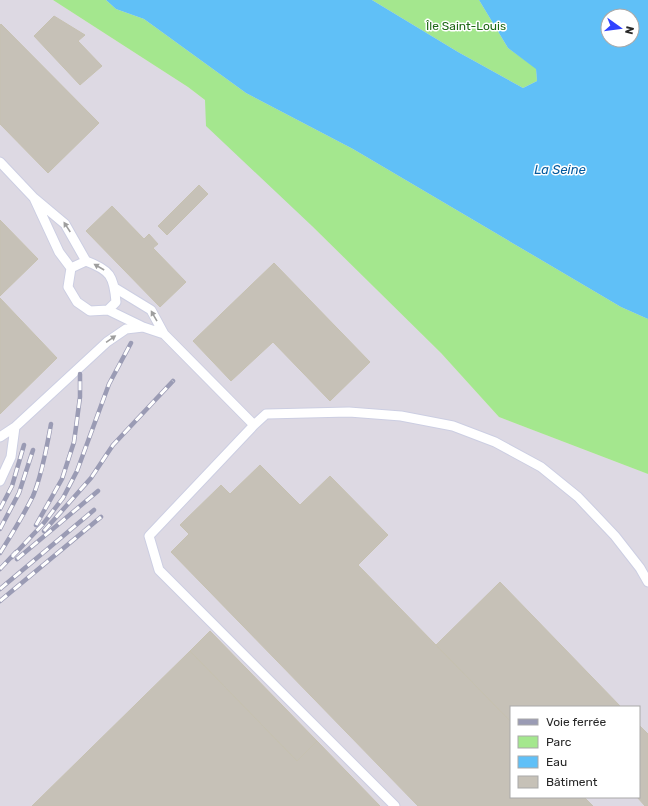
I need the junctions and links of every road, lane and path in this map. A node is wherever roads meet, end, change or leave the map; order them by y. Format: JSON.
{"nodes":[{"id":1,"x":0,"y":162,"type":"edge"},
{"id":2,"x":34,"y":198,"type":"junction"},
{"id":3,"x":86,"y":261,"type":"junction"},
{"id":4,"x":71,"y":268,"type":"junction"},
{"id":5,"x":115,"y":288,"type":"junction"},
{"id":6,"x":108,"y":310,"type":"junction"},
{"id":7,"x":143,"y":326,"type":"junction"},
{"id":8,"x":164,"y":334,"type":"junction"},
{"id":9,"x":254,"y":424,"type":"junction"},
{"id":10,"x":15,"y":427,"type":"junction"},
{"id":11,"x":0,"y":437,"type":"edge"},
{"id":12,"x":0,"y":481,"type":"edge"},
{"id":13,"x":648,"y":582,"type":"edge"},
{"id":14,"x":395,"y":806,"type":"edge"}],
"edges":[{"from":1,"to":2,"type":"lane"},
{"from":3,"to":2,"type":"lane","one_way":true},
{"from":2,"to":4,"type":"lane"},
{"from":3,"to":4,"type":"lane"},
{"from":5,"to":3,"type":"lane","one_way":true},
{"from":4,"to":6,"type":"lane"},
{"from":5,"to":6,"type":"lane"},
{"from":8,"to":5,"type":"lane","one_way":true},
{"from":6,"to":7,"type":"lane"},
{"from":7,"to":8,"type":"lane"},
{"from":10,"to":7,"type":"lane","one_way":true},
{"from":8,"to":9,"type":"lane"},
{"from":9,"to":13,"type":"lane"},
{"from":9,"to":14,"type":"lane"},
{"from":10,"to":11,"type":"lane"},
{"from":10,"to":12,"type":"lane"}]}
